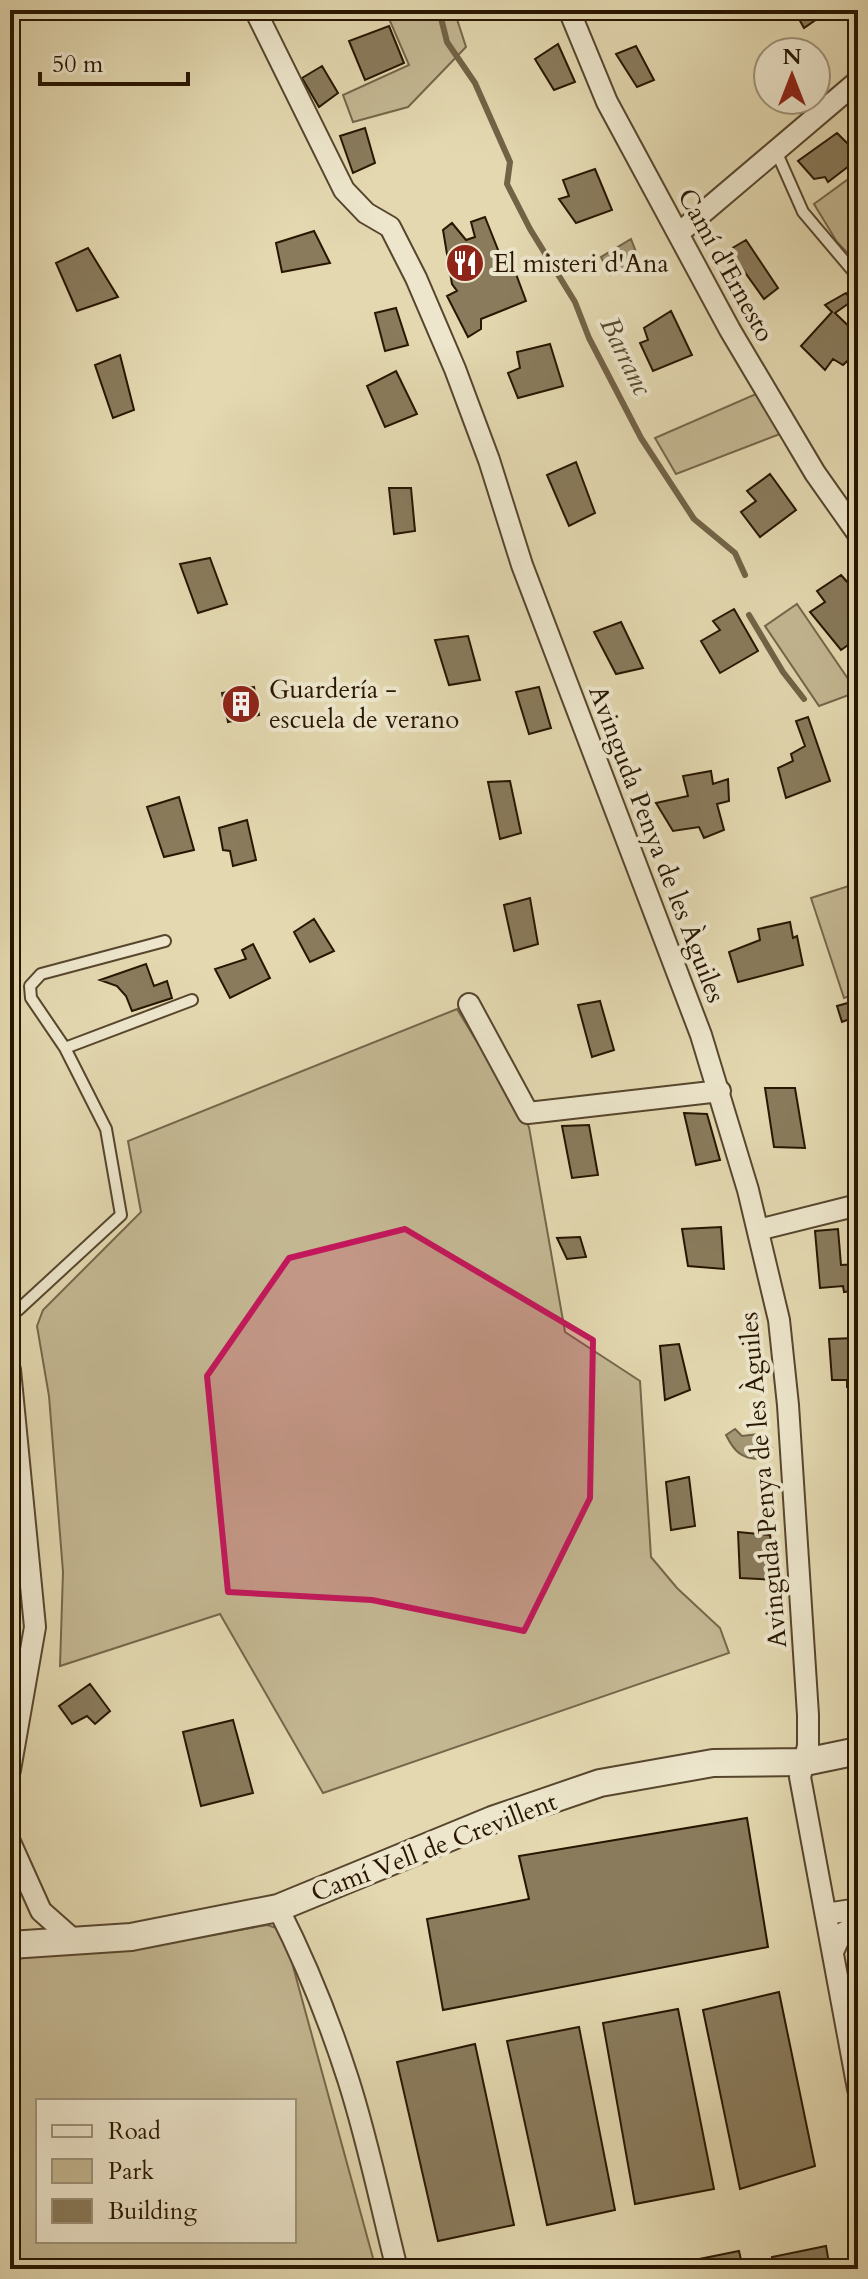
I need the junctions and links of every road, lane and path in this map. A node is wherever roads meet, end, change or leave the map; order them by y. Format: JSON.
{"nodes":[{"id":1,"x":255,"y":10,"type":"edge"},
{"id":2,"x":569,"y":10,"type":"edge"},
{"id":3,"x":858,"y":81,"type":"edge"},
{"id":4,"x":776,"y":151,"type":"junction"},
{"id":5,"x":679,"y":233,"type":"junction"},
{"id":6,"x":855,"y":273,"type":"edge"},
{"id":7,"x":858,"y":534,"type":"edge"},
{"id":8,"x":165,"y":941,"type":"dead end"},
{"id":9,"x":192,"y":1000,"type":"dead end"},
{"id":10,"x":469,"y":1004,"type":"dead end"},
{"id":11,"x":65,"y":1048,"type":"junction"},
{"id":12,"x":720,"y":1091,"type":"junction"},
{"id":13,"x":858,"y":1205,"type":"edge"},
{"id":14,"x":758,"y":1230,"type":"junction"},
{"id":15,"x":18,"y":1310,"type":"dead end"},
{"id":16,"x":10,"y":1370,"type":"edge"},
{"id":17,"x":18,"y":1680,"type":"edge"},
{"id":18,"x":858,"y":1751,"type":"edge"},
{"id":19,"x":805,"y":1762,"type":"junction"},
{"id":20,"x":10,"y":1770,"type":"edge"},
{"id":21,"x":10,"y":1842,"type":"edge"},
{"id":22,"x":32,"y":1894,"type":"junction"},
{"id":23,"x":278,"y":1908,"type":"junction"},
{"id":24,"x":858,"y":1909,"type":"edge"},
{"id":25,"x":826,"y":1914,"type":"junction"},
{"id":26,"x":858,"y":1924,"type":"edge"},
{"id":27,"x":76,"y":1942,"type":"junction"},
{"id":28,"x":14,"y":1945,"type":"edge"},
{"id":29,"x":833,"y":1952,"type":"junction"},
{"id":30,"x":858,"y":2089,"type":"edge"},
{"id":31,"x":397,"y":2269,"type":"edge"}],
"edges":[{"from":1,"to":12,"type":"street","name":"Avinguda Penya de les Àguiles"},
{"from":2,"to":5,"type":"street","name":"Camí d'Ernesto"},
{"from":3,"to":4,"type":"street"},
{"from":4,"to":5,"type":"street"},
{"from":4,"to":6,"type":"lane"},
{"from":5,"to":7,"type":"street","name":"Camí d'Ernesto"},
{"from":8,"to":11,"type":"lane"},
{"from":9,"to":11,"type":"lane"},
{"from":10,"to":12,"type":"street"},
{"from":11,"to":15,"type":"lane"},
{"from":12,"to":14,"type":"street","name":"Avinguda Penya de les Àguiles"},
{"from":13,"to":14,"type":"street"},
{"from":14,"to":19,"type":"street","name":"Avinguda Penya de les Àguiles"},
{"from":16,"to":17,"type":"street"},
{"from":17,"to":20,"type":"street"},
{"from":18,"to":19,"type":"street","name":"Camí Vell de Crevillent"},
{"from":19,"to":23,"type":"street","name":"Camí Vell de Crevillent"},
{"from":19,"to":25,"type":"street","name":"Avinguda Penya de les Àguiles"},
{"from":21,"to":22,"type":"street"},
{"from":22,"to":27,"type":"street"},
{"from":22,"to":28,"type":"street"},
{"from":23,"to":27,"type":"street","name":"Camí Vell de Crevillent"},
{"from":23,"to":31,"type":"street"},
{"from":24,"to":25,"type":"street"},
{"from":25,"to":29,"type":"street","name":"Avinguda Penya de les Àguiles"},
{"from":26,"to":29,"type":"street"},
{"from":27,"to":28,"type":"street","name":"Camí Vell de Crevillent"},
{"from":29,"to":30,"type":"street","name":"Avinguda Penya de les Àguiles"}]}
